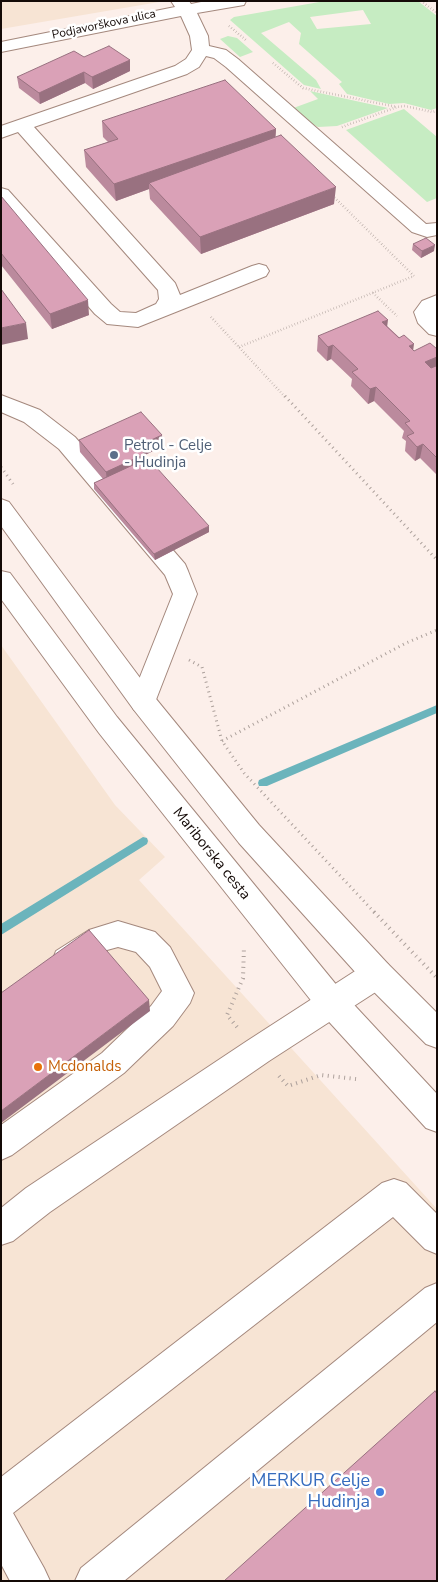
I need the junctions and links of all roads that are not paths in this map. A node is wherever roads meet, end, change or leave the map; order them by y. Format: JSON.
{"nodes":[{"id":1,"x":238,"y":1,"type":"edge"},
{"id":2,"x":182,"y":5,"type":"edge"},
{"id":3,"x":1,"y":47,"type":"edge"},
{"id":4,"x":201,"y":50,"type":"junction"},
{"id":5,"x":22,"y":125,"type":"junction"},
{"id":6,"x":1,"y":132,"type":"edge"},
{"id":7,"x":1,"y":194,"type":"edge"},
{"id":8,"x":437,"y":229,"type":"edge"},
{"id":9,"x":259,"y":271,"type":"dead end"},
{"id":10,"x":437,"y":302,"type":"edge"},
{"id":11,"x":164,"y":309,"type":"junction"},
{"id":12,"x":437,"y":329,"type":"edge"},
{"id":13,"x":1,"y":403,"type":"edge"},
{"id":14,"x":10,"y":499,"type":"edge"},
{"id":15,"x":1,"y":580,"type":"edge"},
{"id":16,"x":143,"y":702,"type":"junction"},
{"id":17,"x":377,"y":974,"type":"junction"},
{"id":18,"x":42,"y":977,"type":"edge"},
{"id":19,"x":332,"y":1003,"type":"junction"},
{"id":20,"x":437,"y":1034,"type":"edge"},
{"id":21,"x":437,"y":1117,"type":"edge"},
{"id":22,"x":1,"y":1144,"type":"edge"},
{"id":23,"x":1,"y":1229,"type":"edge"},
{"id":24,"x":437,"y":1237,"type":"edge"},
{"id":25,"x":437,"y":1300,"type":"edge"},
{"id":26,"x":1,"y":1500,"type":"edge"},
{"id":27,"x":1,"y":1527,"type":"edge"},
{"id":28,"x":31,"y":1581,"type":"edge"},
{"id":29,"x":94,"y":1581,"type":"edge"}],
"edges":[{"from":1,"to":2,"type":"main road","name":"Podjavorškova ulica"},
{"from":2,"to":3,"type":"main road","name":"Podjavorškova ulica"},
{"from":2,"to":4,"type":"main road"},
{"from":4,"to":5,"type":"main road"},
{"from":4,"to":8,"type":"main road"},
{"from":5,"to":6,"type":"main road"},
{"from":5,"to":11,"type":"main road"},
{"from":7,"to":11,"type":"main road"},
{"from":9,"to":11,"type":"main road"},
{"from":10,"to":12,"type":"main road"},
{"from":13,"to":16,"type":"main road"},
{"from":14,"to":16,"type":"main road"},
{"from":15,"to":19,"type":"main road","name":"Mariborska cesta"},
{"from":16,"to":17,"type":"main road"},
{"from":17,"to":19,"type":"main road"},
{"from":17,"to":20,"type":"main road"},
{"from":18,"to":22,"type":"main road"},
{"from":19,"to":21,"type":"main road","name":"Mariborska cesta"},
{"from":19,"to":23,"type":"main road"},
{"from":24,"to":26,"type":"main road"},
{"from":25,"to":29,"type":"main road"},
{"from":27,"to":28,"type":"main road"}]}
